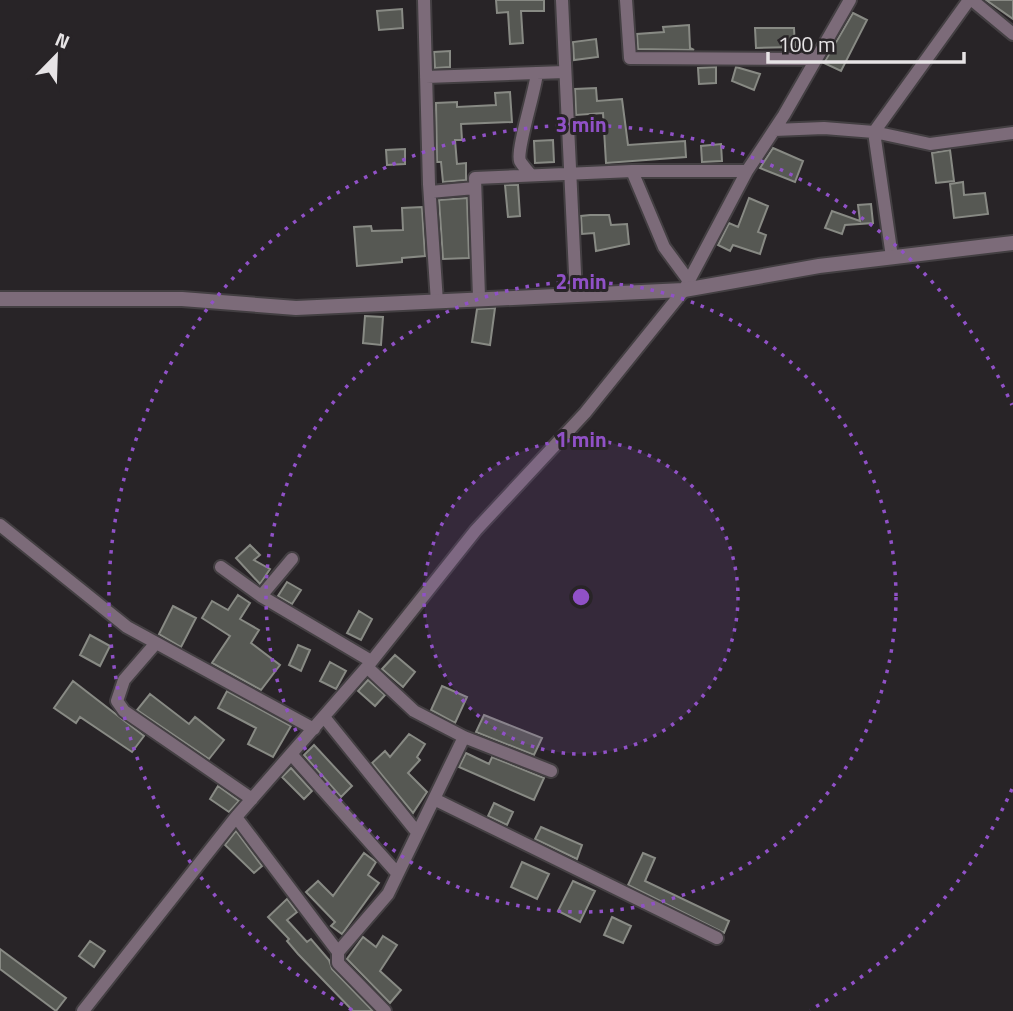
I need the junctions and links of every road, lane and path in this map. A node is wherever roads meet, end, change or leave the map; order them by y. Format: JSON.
{"nodes":[{"id":1,"x":424,"y":0,"type":"edge"},
{"id":2,"x":562,"y":0,"type":"edge"},
{"id":3,"x":626,"y":0,"type":"edge"},
{"id":4,"x":850,"y":0,"type":"edge"},
{"id":5,"x":970,"y":0,"type":"edge"},
{"id":6,"x":1013,"y":34,"type":"edge"},
{"id":7,"x":816,"y":59,"type":"junction"},
{"id":8,"x":565,"y":72,"type":"junction"},
{"id":9,"x":537,"y":73,"type":"junction"},
{"id":10,"x":426,"y":77,"type":"junction"},
{"id":11,"x":774,"y":130,"type":"junction"},
{"id":12,"x":874,"y":132,"type":"junction"},
{"id":13,"x":1013,"y":133,"type":"edge"},
{"id":14,"x":632,"y":170,"type":"junction"},
{"id":15,"x":747,"y":171,"type":"junction"},
{"id":16,"x":530,"y":174,"type":"junction"},
{"id":17,"x":569,"y":174,"type":"junction"},
{"id":18,"x":475,"y":188,"type":"junction"},
{"id":19,"x":430,"y":192,"type":"junction"},
{"id":20,"x":1013,"y":243,"type":"edge"},
{"id":21,"x":892,"y":257,"type":"junction"},
{"id":22,"x":686,"y":285,"type":"junction"},
{"id":23,"x":576,"y":294,"type":"junction"},
{"id":24,"x":479,"y":297,"type":"junction"},
{"id":25,"x":0,"y":299,"type":"edge"},
{"id":26,"x":437,"y":302,"type":"junction"},
{"id":27,"x":0,"y":526,"type":"edge"},
{"id":28,"x":292,"y":559,"type":"dead end"},
{"id":29,"x":221,"y":567,"type":"dead end"},
{"id":30,"x":261,"y":596,"type":"junction"},
{"id":31,"x":156,"y":643,"type":"junction"},
{"id":32,"x":369,"y":664,"type":"junction"},
{"id":33,"x":324,"y":717,"type":"junction"},
{"id":34,"x":314,"y":729,"type":"junction"},
{"id":35,"x":464,"y":737,"type":"junction"},
{"id":36,"x":291,"y":754,"type":"junction"},
{"id":37,"x":551,"y":771,"type":"dead end"},
{"id":38,"x":252,"y":799,"type":"junction"},
{"id":39,"x":434,"y":799,"type":"junction"},
{"id":40,"x":236,"y":817,"type":"junction"},
{"id":41,"x":416,"y":831,"type":"junction"},
{"id":42,"x":397,"y":873,"type":"junction"},
{"id":43,"x":717,"y":938,"type":"dead end"},
{"id":44,"x":338,"y":952,"type":"junction"},
{"id":45,"x":83,"y":1011,"type":"edge"},
{"id":46,"x":386,"y":1011,"type":"edge"}],
"edges":[{"from":1,"to":10,"type":"street"},
{"from":2,"to":8,"type":"street"},
{"from":3,"to":7,"type":"street"},
{"from":4,"to":7,"type":"street"},
{"from":5,"to":6,"type":"street"},
{"from":5,"to":12,"type":"street"},
{"from":7,"to":11,"type":"street"},
{"from":8,"to":9,"type":"street"},
{"from":8,"to":17,"type":"street"},
{"from":9,"to":10,"type":"street"},
{"from":9,"to":16,"type":"street"},
{"from":10,"to":19,"type":"street"},
{"from":11,"to":12,"type":"street"},
{"from":11,"to":15,"type":"street"},
{"from":12,"to":13,"type":"street"},
{"from":12,"to":21,"type":"street"},
{"from":14,"to":15,"type":"street"},
{"from":14,"to":17,"type":"street"},
{"from":14,"to":22,"type":"street"},
{"from":15,"to":22,"type":"street"},
{"from":16,"to":17,"type":"street"},
{"from":16,"to":18,"type":"street"},
{"from":17,"to":23,"type":"street"},
{"from":18,"to":19,"type":"street"},
{"from":18,"to":24,"type":"street"},
{"from":19,"to":26,"type":"street"},
{"from":20,"to":21,"type":"street"},
{"from":21,"to":22,"type":"street"},
{"from":22,"to":23,"type":"street"},
{"from":22,"to":32,"type":"street"},
{"from":23,"to":24,"type":"street"},
{"from":24,"to":26,"type":"street"},
{"from":25,"to":26,"type":"street"},
{"from":27,"to":31,"type":"street"},
{"from":28,"to":30,"type":"street"},
{"from":29,"to":30,"type":"street"},
{"from":30,"to":32,"type":"street"},
{"from":31,"to":34,"type":"street"},
{"from":31,"to":38,"type":"street"},
{"from":32,"to":33,"type":"street"},
{"from":32,"to":35,"type":"street"},
{"from":33,"to":34,"type":"street"},
{"from":33,"to":41,"type":"street"},
{"from":34,"to":36,"type":"street"},
{"from":35,"to":37,"type":"street"},
{"from":35,"to":39,"type":"street"},
{"from":36,"to":38,"type":"street"},
{"from":36,"to":42,"type":"street"},
{"from":38,"to":40,"type":"street"},
{"from":39,"to":41,"type":"street"},
{"from":39,"to":43,"type":"street"},
{"from":40,"to":44,"type":"street"},
{"from":40,"to":45,"type":"street"},
{"from":41,"to":42,"type":"street"},
{"from":42,"to":44,"type":"street"},
{"from":44,"to":46,"type":"street"}]}
